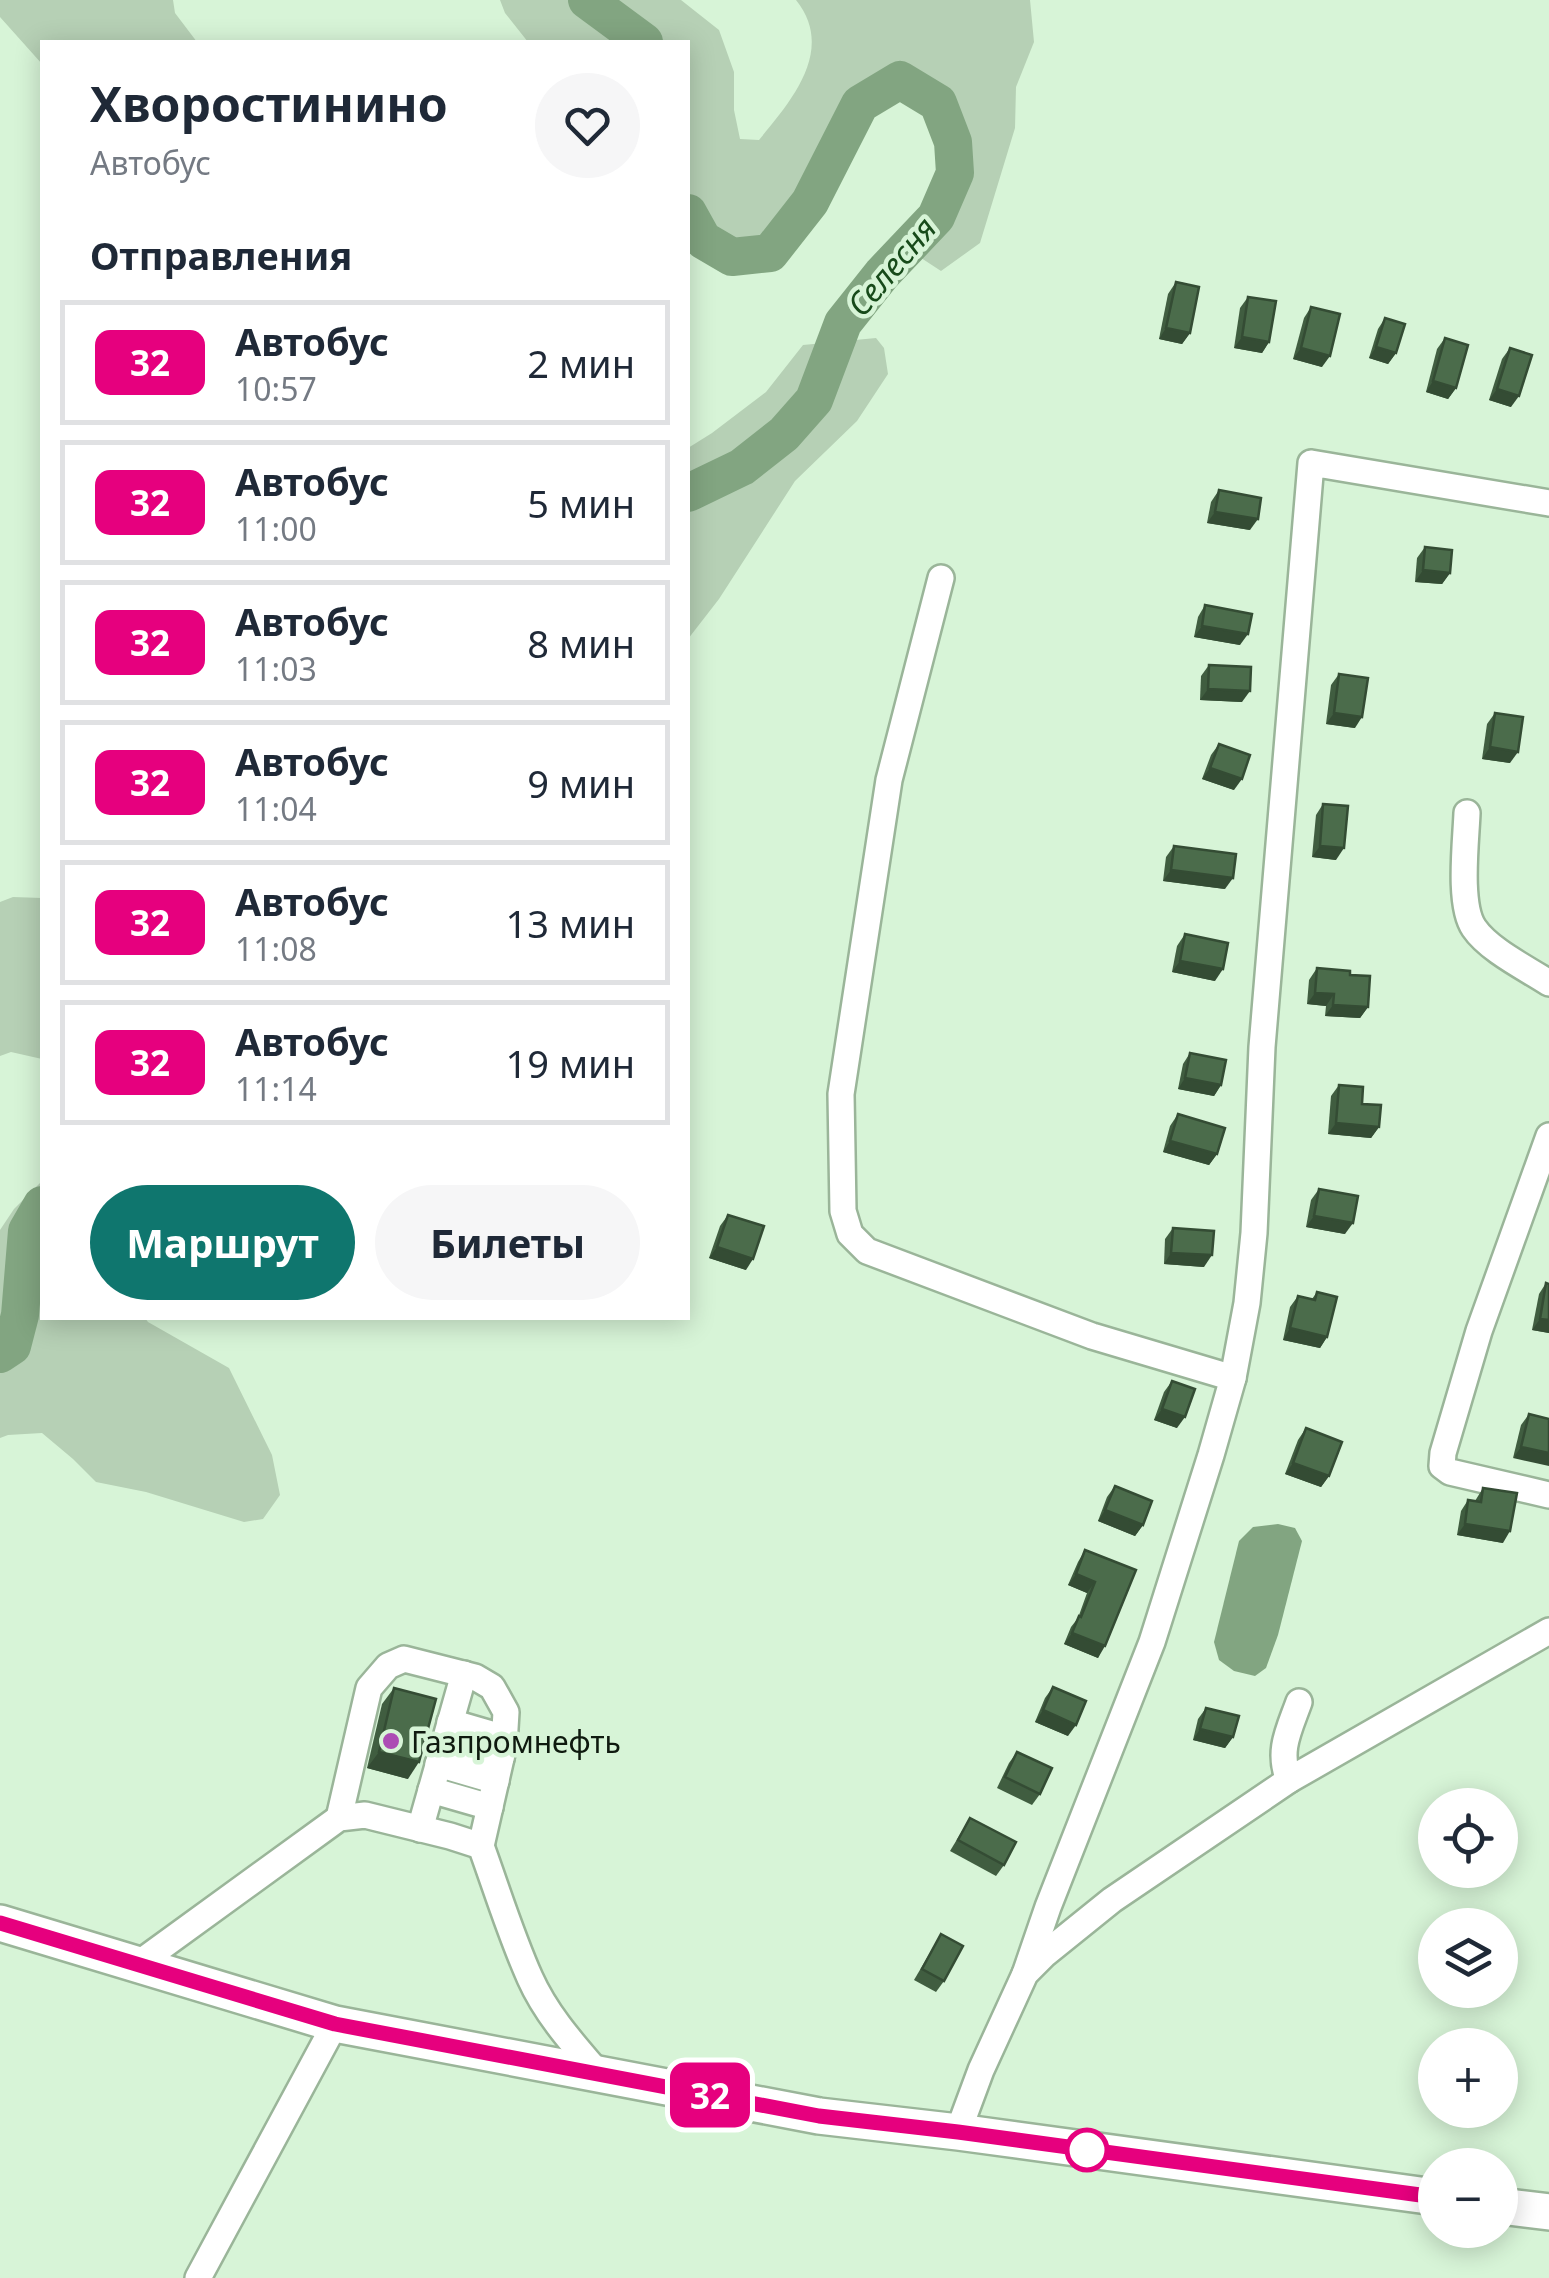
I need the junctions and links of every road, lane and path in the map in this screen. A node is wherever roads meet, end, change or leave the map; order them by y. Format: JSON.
{"nodes":[{"id":1,"x":1549,"y":503,"type":"edge"},
{"id":2,"x":941,"y":578,"type":"dead end"},
{"id":3,"x":1467,"y":813,"type":"dead end"},
{"id":4,"x":1549,"y":983,"type":"edge"},
{"id":5,"x":1549,"y":1136,"type":"edge"},
{"id":6,"x":1232,"y":1378,"type":"junction"},
{"id":7,"x":1549,"y":1495,"type":"edge"},
{"id":8,"x":1549,"y":1632,"type":"edge"},
{"id":9,"x":464,"y":1674,"type":"junction"},
{"id":10,"x":1299,"y":1702,"type":"dead end"},
{"id":11,"x":445,"y":1743,"type":"junction"},
{"id":12,"x":501,"y":1759,"type":"junction"},
{"id":13,"x":1289,"y":1780,"type":"junction"},
{"id":14,"x":431,"y":1790,"type":"junction"},
{"id":15,"x":490,"y":1807,"type":"junction"},
{"id":16,"x":338,"y":1818,"type":"junction"},
{"id":17,"x":420,"y":1829,"type":"junction"},
{"id":18,"x":481,"y":1846,"type":"junction"},
{"id":19,"x":0,"y":1923,"type":"edge"},
{"id":20,"x":138,"y":1964,"type":"junction"},
{"id":21,"x":1025,"y":1974,"type":"junction"},
{"id":22,"x":335,"y":2024,"type":"junction"},
{"id":23,"x":598,"y":2073,"type":"junction"},
{"id":24,"x":958,"y":2132,"type":"junction"},
{"id":25,"x":1418,"y":2195,"type":"edge"},
{"id":26,"x":1518,"y":2208,"type":"edge"},
{"id":27,"x":1549,"y":2212,"type":"edge"},
{"id":28,"x":198,"y":2278,"type":"edge"}],
"edges":[{"from":1,"to":6,"type":"street"},
{"from":2,"to":6,"type":"street"},
{"from":3,"to":4,"type":"street"},
{"from":5,"to":7,"type":"street"},
{"from":6,"to":21,"type":"street"},
{"from":8,"to":13,"type":"street"},
{"from":9,"to":11,"type":"street"},
{"from":9,"to":12,"type":"street"},
{"from":9,"to":16,"type":"street"},
{"from":10,"to":13,"type":"street"},
{"from":11,"to":12,"type":"street"},
{"from":11,"to":12,"type":"street"},
{"from":11,"to":14,"type":"street"},
{"from":12,"to":15,"type":"street"},
{"from":13,"to":21,"type":"street"},
{"from":14,"to":15,"type":"street"},
{"from":14,"to":17,"type":"street"},
{"from":15,"to":18,"type":"street"},
{"from":16,"to":17,"type":"street"},
{"from":16,"to":20,"type":"street"},
{"from":17,"to":18,"type":"street"},
{"from":18,"to":23,"type":"street"},
{"from":19,"to":20,"type":"highway"},
{"from":20,"to":22,"type":"highway"},
{"from":21,"to":24,"type":"street"},
{"from":22,"to":23,"type":"highway"},
{"from":22,"to":28,"type":"street"},
{"from":23,"to":24,"type":"highway"},
{"from":24,"to":25,"type":"highway"},
{"from":26,"to":27,"type":"highway"}]}
